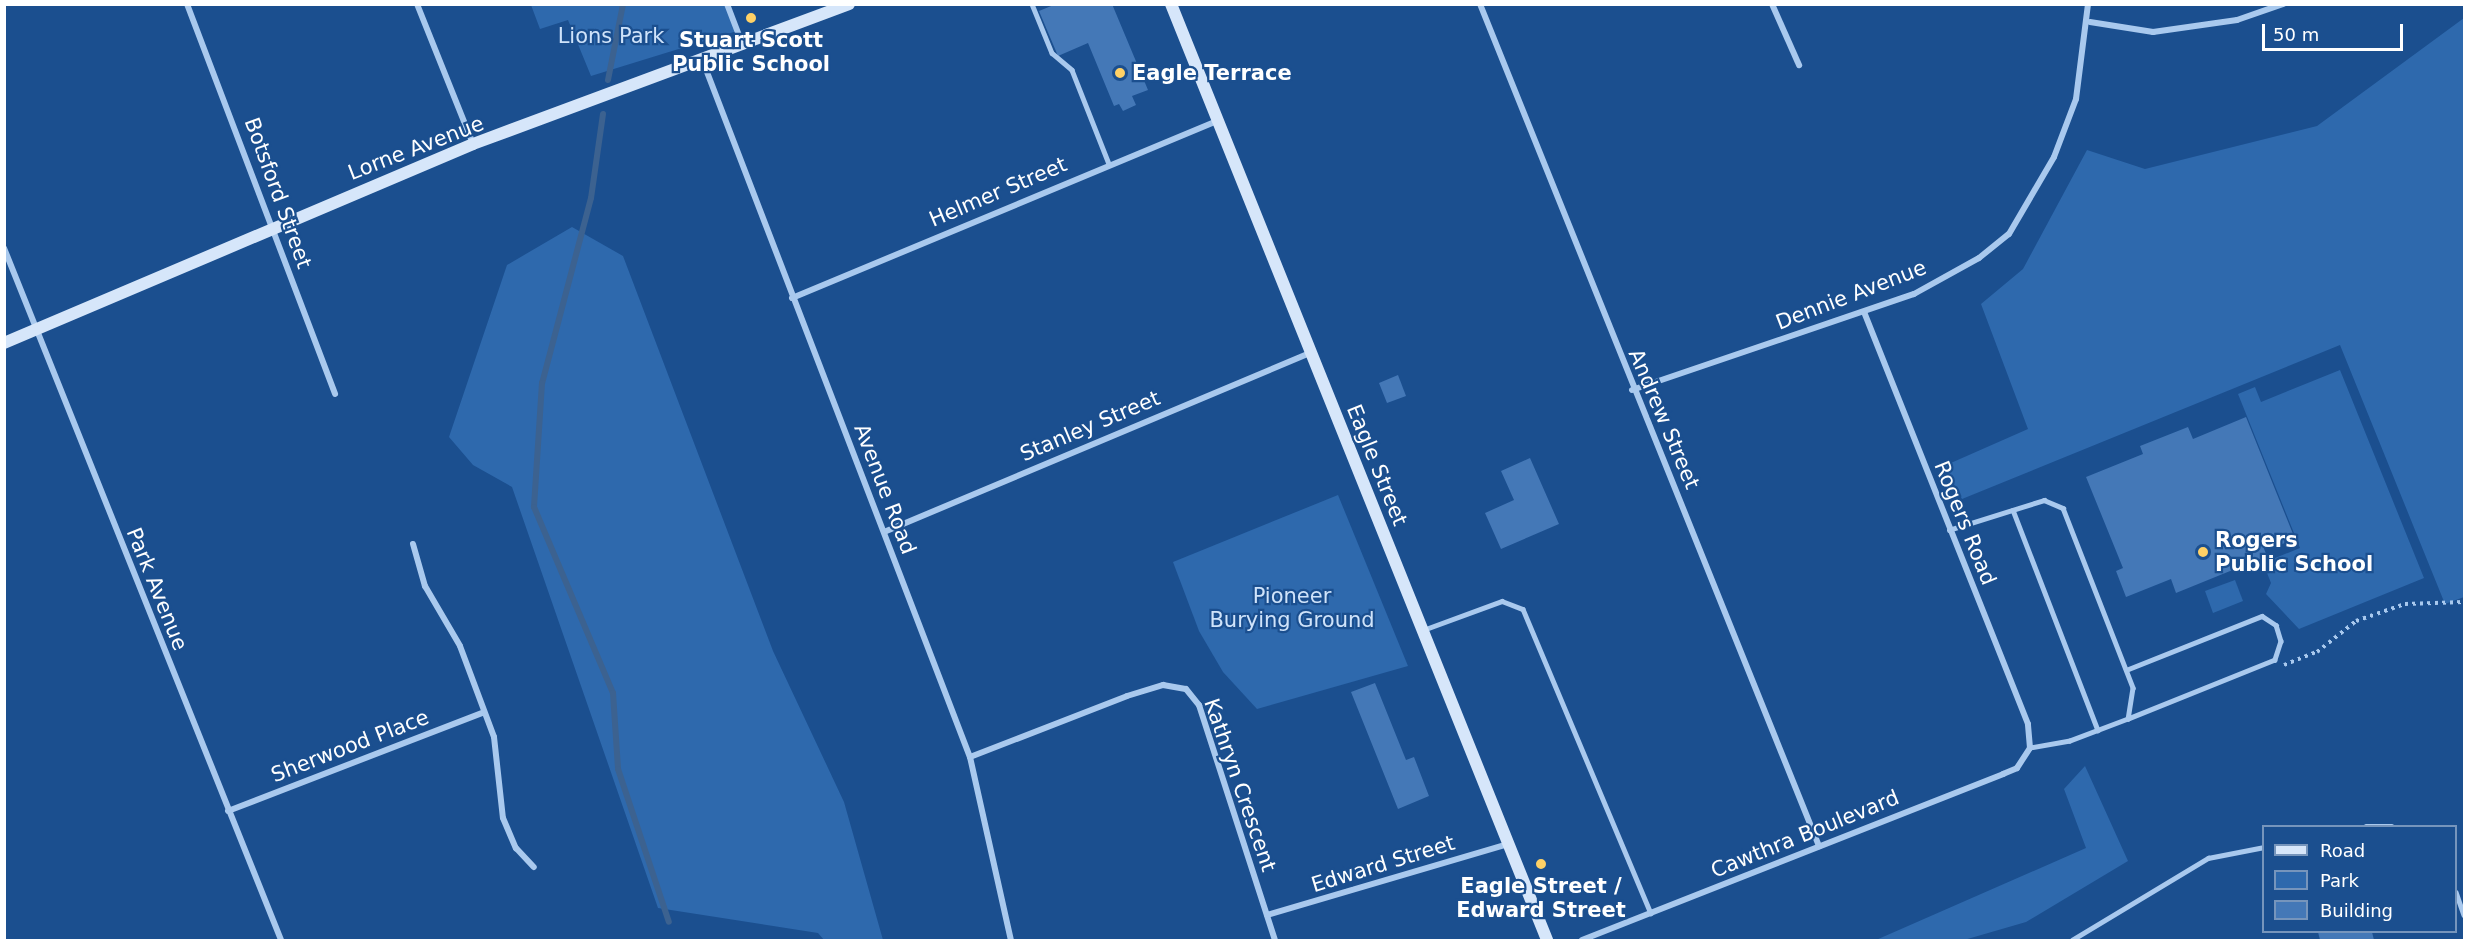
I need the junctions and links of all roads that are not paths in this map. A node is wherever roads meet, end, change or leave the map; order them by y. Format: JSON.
{"nodes":[{"id":1,"x":187,"y":4,"type":"edge"},
{"id":2,"x":417,"y":4,"type":"edge"},
{"id":3,"x":727,"y":4,"type":"edge"},
{"id":4,"x":849,"y":4,"type":"edge"},
{"id":5,"x":1032,"y":4,"type":"edge"},
{"id":6,"x":1172,"y":4,"type":"edge"},
{"id":7,"x":1480,"y":4,"type":"edge"},
{"id":8,"x":1772,"y":4,"type":"edge"},
{"id":9,"x":2088,"y":4,"type":"edge"},
{"id":10,"x":2283,"y":4,"type":"edge"},
{"id":11,"x":2090,"y":22,"type":"junction"},
{"id":12,"x":742,"y":43,"type":"junction"},
{"id":13,"x":702,"y":58,"type":"junction"},
{"id":14,"x":1799,"y":65,"type":"dead end"},
{"id":15,"x":1218,"y":122,"type":"junction"},
{"id":16,"x":473,"y":144,"type":"junction"},
{"id":17,"x":1109,"y":164,"type":"junction"},
{"id":18,"x":275,"y":225,"type":"junction"},
{"id":19,"x":4,"y":248,"type":"edge"},
{"id":20,"x":792,"y":298,"type":"junction"},
{"id":21,"x":1864,"y":312,"type":"junction"},
{"id":22,"x":36,"y":331,"type":"junction"},
{"id":23,"x":4,"y":343,"type":"edge"},
{"id":24,"x":1310,"y":353,"type":"junction"},
{"id":25,"x":1632,"y":390,"type":"junction"},
{"id":26,"x":335,"y":394,"type":"dead end"},
{"id":27,"x":2013,"y":510,"type":"junction"},
{"id":28,"x":1949,"y":530,"type":"junction"},
{"id":29,"x":884,"y":532,"type":"junction"},
{"id":30,"x":413,"y":544,"type":"dead end"},
{"id":31,"x":1423,"y":630,"type":"junction"},
{"id":32,"x":2126,"y":670,"type":"junction"},
{"id":33,"x":484,"y":712,"type":"junction"},
{"id":34,"x":2128,"y":719,"type":"junction"},
{"id":35,"x":2098,"y":730,"type":"junction"},
{"id":36,"x":2030,"y":748,"type":"junction"},
{"id":37,"x":970,"y":758,"type":"junction"},
{"id":38,"x":228,"y":811,"type":"junction"},
{"id":39,"x":1509,"y":843,"type":"junction"},
{"id":40,"x":1819,"y":846,"type":"junction"},
{"id":41,"x":2262,"y":847,"type":"edge"},
{"id":42,"x":534,"y":867,"type":"dead end"},
{"id":43,"x":2457,"y":895,"type":"edge"},
{"id":44,"x":1651,"y":913,"type":"junction"},
{"id":45,"x":1267,"y":915,"type":"junction"},
{"id":46,"x":2464,"y":915,"type":"edge"},
{"id":47,"x":282,"y":940,"type":"edge"},
{"id":48,"x":1011,"y":940,"type":"edge"},
{"id":49,"x":1275,"y":940,"type":"edge"},
{"id":50,"x":1548,"y":940,"type":"edge"},
{"id":51,"x":1582,"y":940,"type":"edge"},
{"id":52,"x":2072,"y":940,"type":"edge"}],
"edges":[{"from":1,"to":18,"type":"street","name":"Botsford Street"},
{"from":2,"to":16,"type":"street"},
{"from":3,"to":12,"type":"street"},
{"from":4,"to":12,"type":"main road","name":"Lorne Avenue"},
{"from":5,"to":17,"type":"lane"},
{"from":6,"to":15,"type":"main road","name":"Eagle Street"},
{"from":7,"to":25,"type":"street","name":"Andrew Street"},
{"from":8,"to":14,"type":"street"},
{"from":9,"to":11,"type":"street","name":"Dennie Avenue"},
{"from":10,"to":11,"type":"street"},
{"from":11,"to":21,"type":"street","name":"Dennie Avenue"},
{"from":12,"to":13,"type":"main road","name":"Lorne Avenue"},
{"from":13,"to":16,"type":"main road","name":"Lorne Avenue"},
{"from":13,"to":20,"type":"street","name":"Avenue Road"},
{"from":15,"to":17,"type":"street","name":"Helmer Street"},
{"from":15,"to":24,"type":"main road","name":"Eagle Street"},
{"from":16,"to":18,"type":"main road","name":"Lorne Avenue"},
{"from":17,"to":20,"type":"street","name":"Helmer Street"},
{"from":18,"to":22,"type":"main road","name":"Lorne Avenue"},
{"from":18,"to":26,"type":"street","name":"Botsford Street"},
{"from":19,"to":22,"type":"street","name":"Park Avenue"},
{"from":20,"to":29,"type":"street","name":"Avenue Road"},
{"from":21,"to":25,"type":"street","name":"Dennie Avenue"},
{"from":21,"to":28,"type":"street","name":"Rogers Road"},
{"from":22,"to":23,"type":"main road","name":"Lorne Avenue"},
{"from":22,"to":38,"type":"street","name":"Park Avenue"},
{"from":24,"to":29,"type":"street","name":"Stanley Street"},
{"from":24,"to":31,"type":"main road","name":"Eagle Street"},
{"from":25,"to":40,"type":"street","name":"Andrew Street"},
{"from":27,"to":28,"type":"lane"},
{"from":27,"to":32,"type":"lane"},
{"from":27,"to":35,"type":"lane"},
{"from":28,"to":36,"type":"street","name":"Rogers Road"},
{"from":29,"to":37,"type":"street","name":"Avenue Road"},
{"from":30,"to":33,"type":"street"},
{"from":31,"to":39,"type":"main road","name":"Eagle Street"},
{"from":31,"to":44,"type":"lane"},
{"from":32,"to":34,"type":"lane"},
{"from":32,"to":34,"type":"lane"},
{"from":33,"to":38,"type":"street","name":"Sherwood Place"},
{"from":33,"to":42,"type":"street"},
{"from":34,"to":35,"type":"lane"},
{"from":35,"to":36,"type":"lane"},
{"from":36,"to":40,"type":"street","name":"Cawthra Boulevard"},
{"from":37,"to":45,"type":"street","name":"Kathryn Crescent"},
{"from":37,"to":48,"type":"street","name":"Avenue Road"},
{"from":38,"to":47,"type":"street","name":"Park Avenue"},
{"from":39,"to":45,"type":"street","name":"Edward Street"},
{"from":39,"to":50,"type":"main road","name":"Eagle Street"},
{"from":40,"to":44,"type":"street","name":"Cawthra Boulevard"},
{"from":41,"to":52,"type":"lane"},
{"from":43,"to":46,"type":"lane"},
{"from":44,"to":51,"type":"street","name":"Cawthra Boulevard"},
{"from":45,"to":49,"type":"street","name":"Kathryn Crescent"}]}
